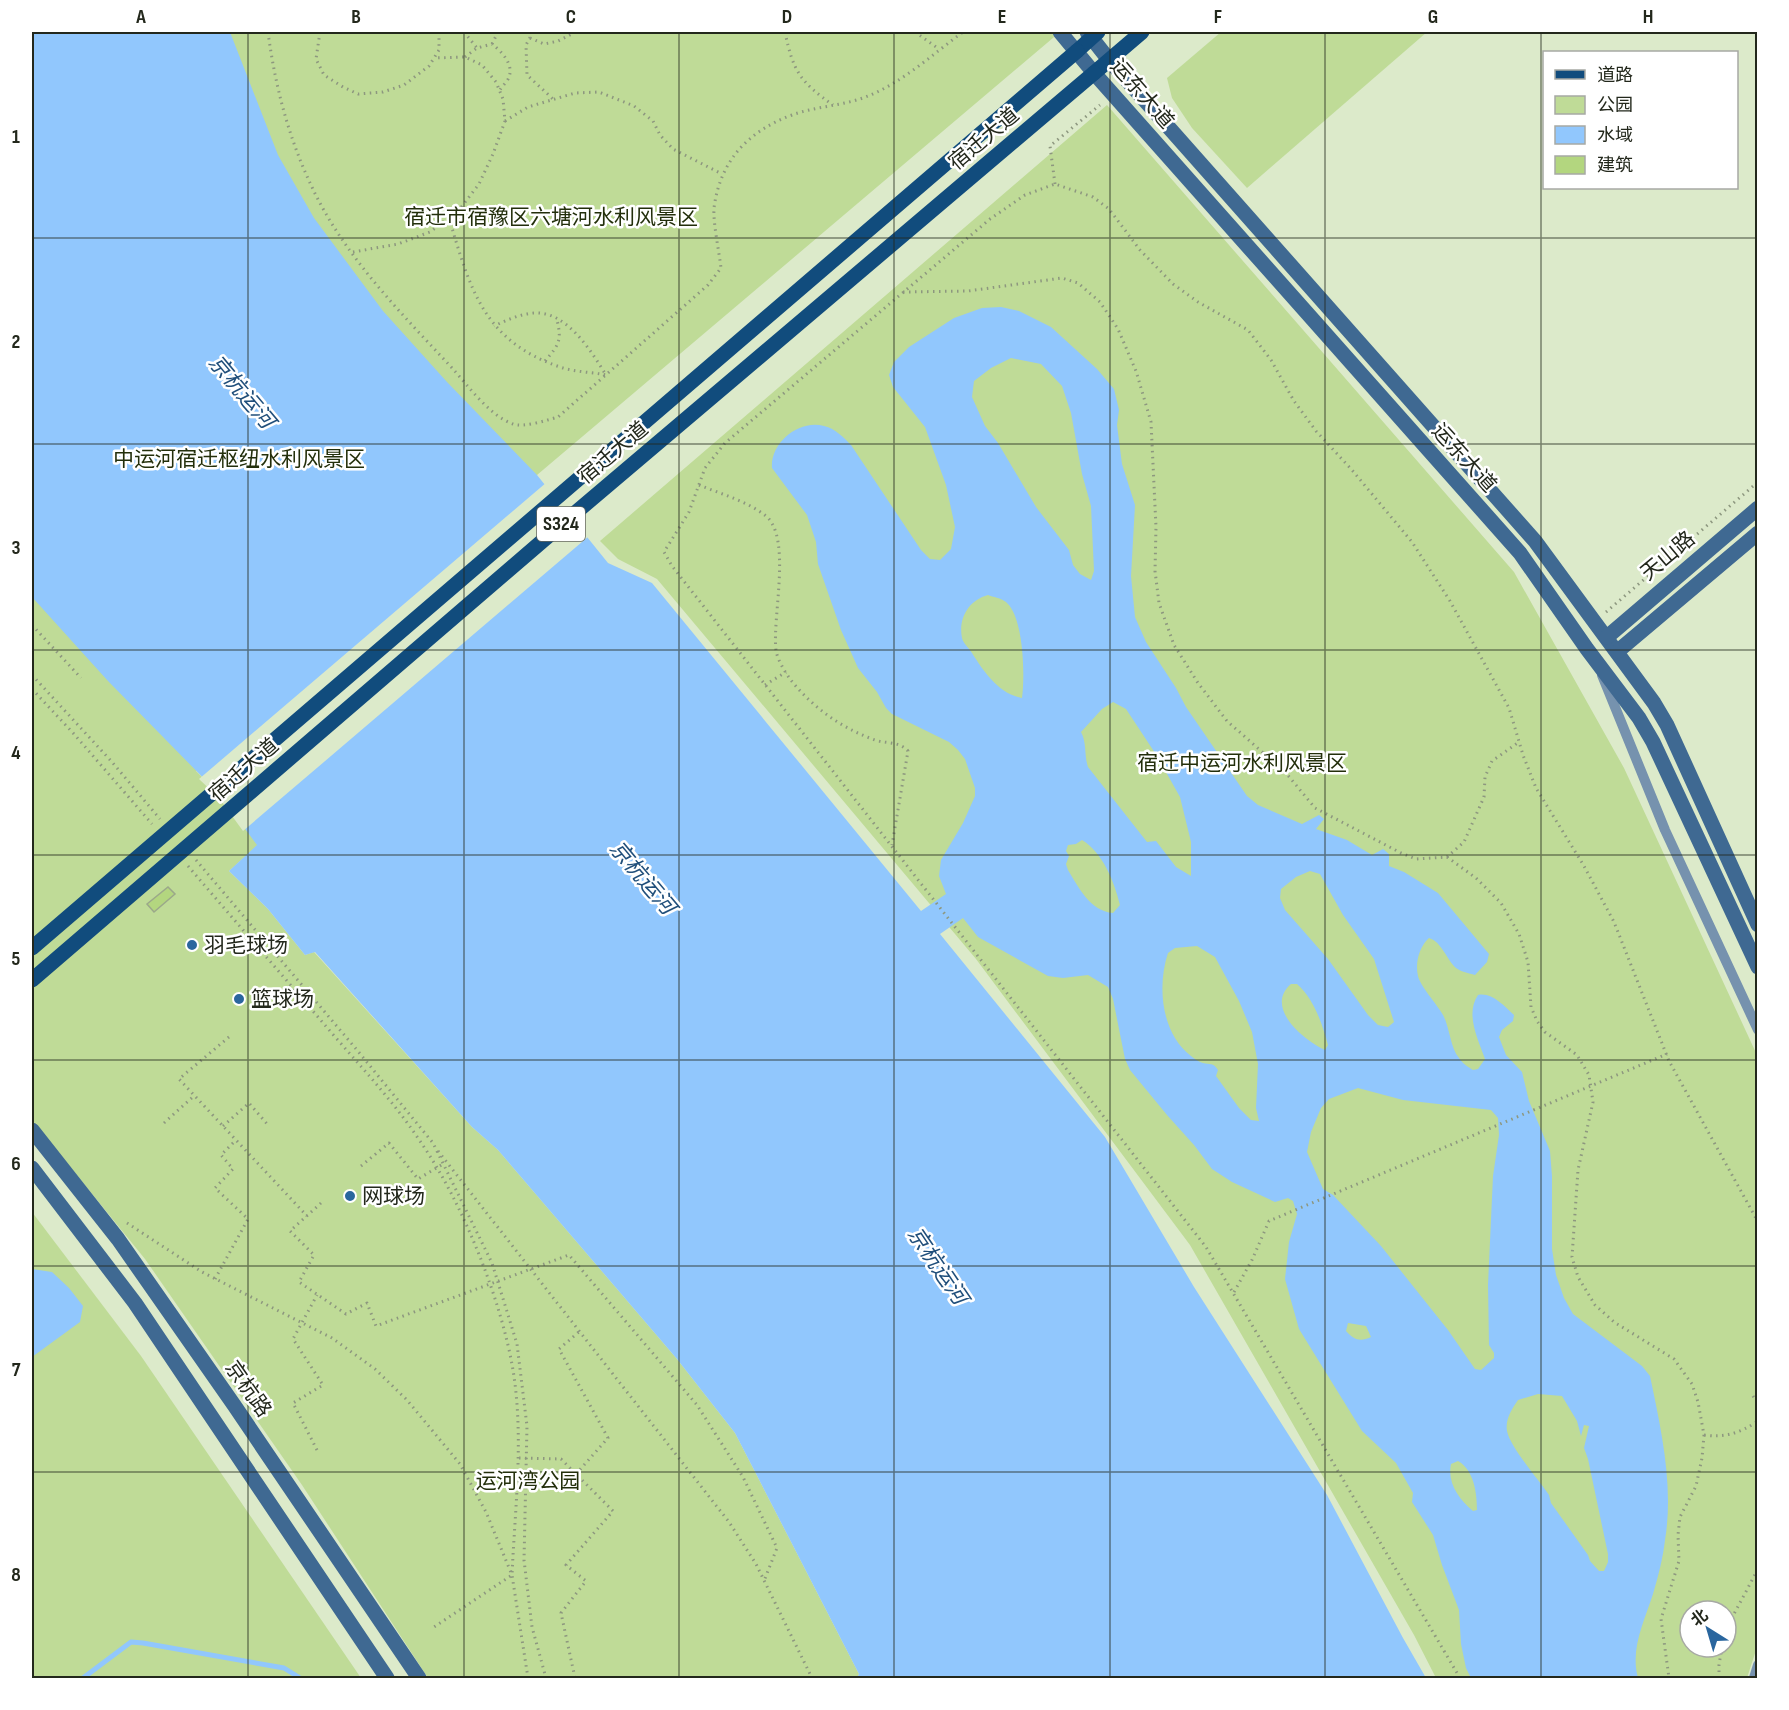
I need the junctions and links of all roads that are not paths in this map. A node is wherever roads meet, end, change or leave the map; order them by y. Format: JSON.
{"nodes":[{"id":1,"x":1060,"y":32,"type":"edge"},
{"id":2,"x":1142,"y":32,"type":"edge"},
{"id":3,"x":1092,"y":33,"type":"edge"},
{"id":4,"x":1077,"y":51,"type":"junction"},
{"id":5,"x":1109,"y":60,"type":"junction"},
{"id":6,"x":1094,"y":73,"type":"junction"},
{"id":7,"x":1758,"y":508,"type":"edge"},
{"id":8,"x":1758,"y":533,"type":"edge"},
{"id":9,"x":1607,"y":637,"type":"junction"},
{"id":10,"x":1618,"y":651,"type":"junction"},
{"id":11,"x":1596,"y":661,"type":"junction"},
{"id":12,"x":1758,"y":924,"type":"edge"},
{"id":13,"x":32,"y":948,"type":"edge"},
{"id":14,"x":1758,"y":967,"type":"edge"},
{"id":15,"x":32,"y":980,"type":"edge"},
{"id":16,"x":1758,"y":1030,"type":"edge"},
{"id":17,"x":32,"y":1130,"type":"edge"},
{"id":18,"x":32,"y":1168,"type":"edge"},
{"id":19,"x":1758,"y":1665,"type":"edge"},
{"id":20,"x":387,"y":1678,"type":"edge"},
{"id":21,"x":419,"y":1678,"type":"edge"},
{"id":22,"x":1755,"y":1678,"type":"edge"}],
"edges":[{"from":1,"to":4,"type":"main road","name":"运东大道"},
{"from":2,"to":5,"type":"main road","name":"宿迁大道","number":"S324"},
{"from":3,"to":4,"type":"main road","name":"宿迁大道","number":"S324"},
{"from":3,"to":5,"type":"main road","name":"运东大道"},
{"from":4,"to":6,"type":"main road","name":"运东大道"},
{"from":4,"to":13,"type":"main road","name":"宿迁大道","number":"S324","bridge":true},
{"from":5,"to":6,"type":"main road","name":"宿迁大道","number":"S324"},
{"from":5,"to":9,"type":"main road","name":"运东大道"},
{"from":6,"to":11,"type":"main road","name":"运东大道"},
{"from":6,"to":15,"type":"main road","name":"宿迁大道","number":"S324","bridge":true},
{"from":7,"to":9,"type":"main road","name":"天山路"},
{"from":8,"to":10,"type":"main road","name":"天山路"},
{"from":9,"to":10,"type":"main road","name":"运东大道"},
{"from":10,"to":12,"type":"main road","name":"运东大道"},
{"from":11,"to":14,"type":"main road","name":"运东大道"},
{"from":11,"to":16,"type":"lane"},
{"from":17,"to":21,"type":"main road","name":"京杭路"},
{"from":18,"to":20,"type":"main road"},
{"from":19,"to":22,"type":"lane"}]}
